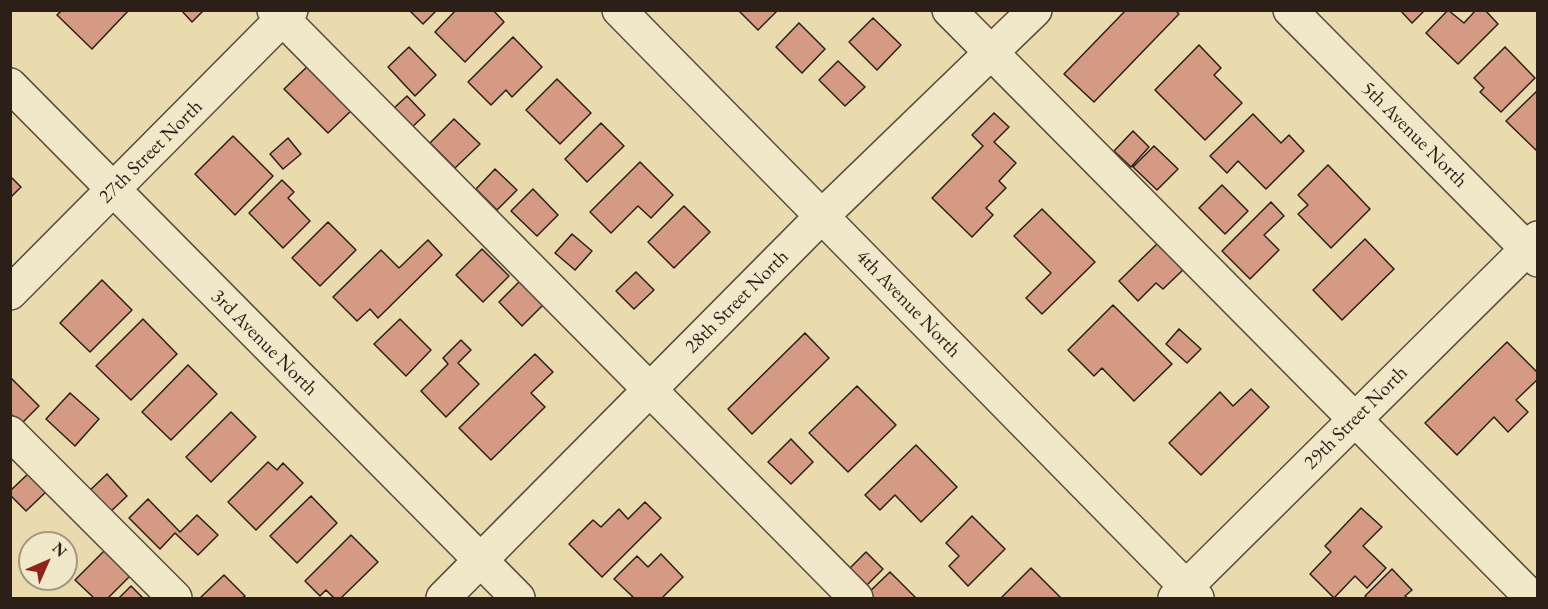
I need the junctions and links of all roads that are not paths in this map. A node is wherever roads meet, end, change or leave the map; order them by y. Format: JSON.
{"nodes":[{"id":1,"x":619,"y":10,"type":"edge"},
{"id":2,"x":949,"y":10,"type":"edge"},
{"id":3,"x":1035,"y":10,"type":"edge"},
{"id":4,"x":1290,"y":10,"type":"edge"},
{"id":5,"x":282,"y":14,"type":"edge"},
{"id":6,"x":991,"y":53,"type":"junction"},
{"id":7,"x":10,"y":86,"type":"edge"},
{"id":8,"x":112,"y":191,"type":"junction"},
{"id":9,"x":822,"y":216,"type":"junction"},
{"id":10,"x":1534,"y":249,"type":"edge"},
{"id":11,"x":10,"y":293,"type":"edge"},
{"id":12,"x":650,"y":391,"type":"junction"},
{"id":13,"x":1355,"y":419,"type":"junction"},
{"id":14,"x":10,"y":433,"type":"edge"},
{"id":15,"x":482,"y":561,"type":"junction"},
{"id":16,"x":1186,"y":595,"type":"edge"},
{"id":17,"x":175,"y":598,"type":"edge"},
{"id":18,"x":443,"y":598,"type":"edge"},
{"id":19,"x":518,"y":598,"type":"edge"},
{"id":20,"x":856,"y":598,"type":"edge"},
{"id":21,"x":1532,"y":598,"type":"edge"}],
"edges":[{"from":1,"to":9,"type":"street","name":"4th Avenue North"},
{"from":2,"to":6,"type":"street"},
{"from":3,"to":6,"type":"street","name":"28th Street North"},
{"from":4,"to":10,"type":"street","name":"5th Avenue North"},
{"from":5,"to":8,"type":"street","name":"27th Street North"},
{"from":5,"to":12,"type":"street"},
{"from":6,"to":9,"type":"street","name":"28th Street North"},
{"from":6,"to":13,"type":"street"},
{"from":7,"to":8,"type":"street","name":"3rd Avenue North"},
{"from":8,"to":11,"type":"street","name":"27th Street North"},
{"from":8,"to":15,"type":"street","name":"3rd Avenue North"},
{"from":9,"to":12,"type":"street","name":"28th Street North"},
{"from":9,"to":16,"type":"street","name":"4th Avenue North"},
{"from":10,"to":13,"type":"street","name":"29th Street North"},
{"from":12,"to":15,"type":"street","name":"28th Street North"},
{"from":12,"to":20,"type":"street"},
{"from":13,"to":16,"type":"street","name":"29th Street North"},
{"from":13,"to":21,"type":"street"},
{"from":14,"to":17,"type":"street"},
{"from":15,"to":18,"type":"street","name":"28th Street North"},
{"from":15,"to":19,"type":"street","name":"3rd Avenue North"}]}
